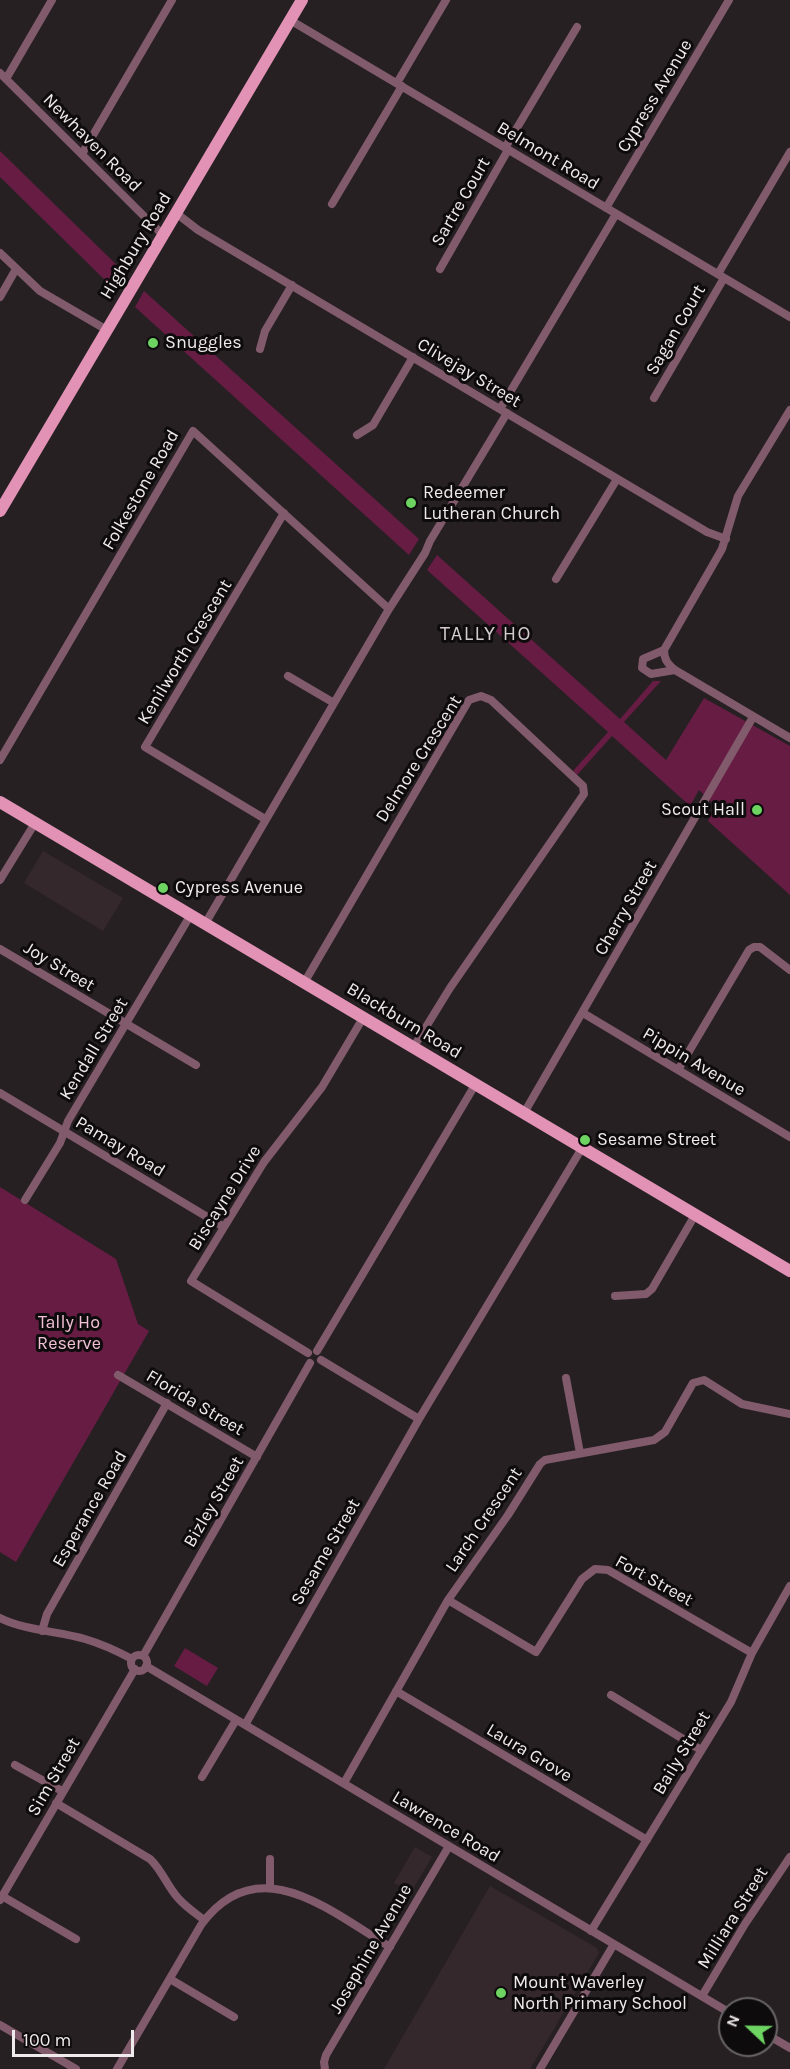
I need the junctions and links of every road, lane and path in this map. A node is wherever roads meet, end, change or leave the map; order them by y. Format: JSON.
{"nodes":[{"id":1,"x":52,"y":0,"type":"edge"},
{"id":2,"x":172,"y":0,"type":"edge"},
{"id":3,"x":302,"y":0,"type":"edge"},
{"id":4,"x":446,"y":0,"type":"edge"},
{"id":5,"x":729,"y":0,"type":"edge"},
{"id":6,"x":290,"y":20,"type":"junction"},
{"id":7,"x":577,"y":27,"type":"dead end"},
{"id":8,"x":3,"y":76,"type":"edge"},
{"id":9,"x":399,"y":85,"type":"junction"},
{"id":10,"x":507,"y":149,"type":"junction"},
{"id":11,"x":790,"y":152,"type":"edge"},
{"id":12,"x":82,"y":154,"type":"junction"},
{"id":13,"x":332,"y":204,"type":"dead end"},
{"id":14,"x":606,"y":208,"type":"junction"},
{"id":15,"x":616,"y":214,"type":"junction"},
{"id":16,"x":175,"y":216,"type":"junction"},
{"id":17,"x":163,"y":235,"type":"junction"},
{"id":18,"x":0,"y":253,"type":"edge"},
{"id":19,"x":16,"y":269,"type":"junction"},
{"id":20,"x":440,"y":269,"type":"dead end"},
{"id":21,"x":721,"y":276,"type":"junction"},
{"id":22,"x":292,"y":285,"type":"junction"},
{"id":23,"x":0,"y":297,"type":"edge"},
{"id":24,"x":790,"y":317,"type":"edge"},
{"id":25,"x":107,"y":330,"type":"junction"},
{"id":26,"x":260,"y":349,"type":"dead end"},
{"id":27,"x":413,"y":357,"type":"junction"},
{"id":28,"x":654,"y":398,"type":"dead end"},
{"id":29,"x":790,"y":410,"type":"edge"},
{"id":30,"x":504,"y":411,"type":"junction"},
{"id":31,"x":357,"y":435,"type":"dead end"},
{"id":32,"x":617,"y":478,"type":"junction"},
{"id":33,"x":0,"y":511,"type":"edge"},
{"id":34,"x":284,"y":513,"type":"junction"},
{"id":35,"x":726,"y":539,"type":"junction"},
{"id":36,"x":556,"y":579,"type":"dead end"},
{"id":37,"x":388,"y":609,"type":"junction"},
{"id":38,"x":664,"y":650,"type":"junction"},
{"id":39,"x":675,"y":670,"type":"junction"},
{"id":40,"x":288,"y":676,"type":"dead end"},
{"id":41,"x":334,"y":703,"type":"junction"},
{"id":42,"x":753,"y":717,"type":"junction"},
{"id":43,"x":790,"y":738,"type":"edge"},
{"id":44,"x":0,"y":760,"type":"edge"},
{"id":45,"x":0,"y":802,"type":"edge"},
{"id":46,"x":265,"y":819,"type":"junction"},
{"id":47,"x":35,"y":823,"type":"junction"},
{"id":48,"x":0,"y":880,"type":"edge"},
{"id":49,"x":190,"y":916,"type":"junction"},
{"id":50,"x":205,"y":924,"type":"junction"},
{"id":51,"x":0,"y":949,"type":"edge"},
{"id":52,"x":790,"y":970,"type":"edge"},
{"id":53,"x":304,"y":982,"type":"junction"},
{"id":54,"x":583,"y":1013,"type":"junction"},
{"id":55,"x":363,"y":1018,"type":"junction"},
{"id":56,"x":126,"y":1024,"type":"junction"},
{"id":57,"x":413,"y":1048,"type":"junction"},
{"id":58,"x":196,"y":1065,"type":"dead end"},
{"id":59,"x":678,"y":1070,"type":"junction"},
{"id":60,"x":475,"y":1085,"type":"junction"},
{"id":61,"x":0,"y":1093,"type":"edge"},
{"id":62,"x":524,"y":1113,"type":"junction"},
{"id":63,"x":65,"y":1131,"type":"junction"},
{"id":64,"x":790,"y":1137,"type":"edge"},
{"id":65,"x":582,"y":1148,"type":"junction"},
{"id":66,"x":26,"y":1200,"type":"dead end"},
{"id":67,"x":695,"y":1215,"type":"junction"},
{"id":68,"x":224,"y":1227,"type":"junction"},
{"id":69,"x":790,"y":1271,"type":"edge"},
{"id":70,"x":615,"y":1296,"type":"dead end"},
{"id":71,"x":317,"y":1351,"type":"junction"},
{"id":72,"x":309,"y":1353,"type":"junction"},
{"id":73,"x":321,"y":1360,"type":"junction"},
{"id":74,"x":310,"y":1363,"type":"junction"},
{"id":75,"x":118,"y":1375,"type":"dead end"},
{"id":76,"x":566,"y":1378,"type":"dead end"},
{"id":77,"x":167,"y":1403,"type":"junction"},
{"id":78,"x":790,"y":1414,"type":"edge"},
{"id":79,"x":419,"y":1419,"type":"junction"},
{"id":80,"x":580,"y":1453,"type":"junction"},
{"id":81,"x":257,"y":1457,"type":"junction"},
{"id":82,"x":790,"y":1586,"type":"edge"},
{"id":83,"x":448,"y":1600,"type":"junction"},
{"id":84,"x":0,"y":1618,"type":"edge"},
{"id":85,"x":42,"y":1631,"type":"junction"},
{"id":86,"x":752,"y":1653,"type":"junction"},
{"id":87,"x":143,"y":1656,"type":"junction"},
{"id":88,"x":132,"y":1659,"type":"junction"},
{"id":89,"x":146,"y":1666,"type":"junction"},
{"id":90,"x":135,"y":1669,"type":"junction"},
{"id":91,"x":396,"y":1691,"type":"junction"},
{"id":92,"x":611,"y":1695,"type":"dead end"},
{"id":93,"x":236,"y":1720,"type":"junction"},
{"id":94,"x":245,"y":1725,"type":"junction"},
{"id":95,"x":701,"y":1750,"type":"junction"},
{"id":96,"x":15,"y":1765,"type":"dead end"},
{"id":97,"x":202,"y":1777,"type":"dead end"},
{"id":98,"x":344,"y":1784,"type":"junction"},
{"id":99,"x":62,"y":1791,"type":"junction"},
{"id":100,"x":56,"y":1803,"type":"junction"},
{"id":101,"x":647,"y":1840,"type":"junction"},
{"id":102,"x":448,"y":1846,"type":"junction"},
{"id":103,"x":790,"y":1857,"type":"edge"},
{"id":104,"x":270,"y":1859,"type":"dead end"},
{"id":105,"x":270,"y":1887,"type":"junction"},
{"id":106,"x":2,"y":1895,"type":"edge"},
{"id":107,"x":204,"y":1920,"type":"junction"},
{"id":108,"x":591,"y":1930,"type":"junction"},
{"id":109,"x":76,"y":1939,"type":"dead end"},
{"id":110,"x":614,"y":1944,"type":"junction"},
{"id":111,"x":390,"y":1947,"type":"junction"},
{"id":112,"x":170,"y":1979,"type":"junction"},
{"id":113,"x":702,"y":1996,"type":"junction"},
{"id":114,"x":718,"y":2006,"type":"edge"},
{"id":115,"x":234,"y":2017,"type":"dead end"},
{"id":116,"x":0,"y":2025,"type":"edge"},
{"id":117,"x":118,"y":2068,"type":"edge"},
{"id":118,"x":76,"y":2069,"type":"edge"},
{"id":119,"x":325,"y":2069,"type":"edge"},
{"id":120,"x":540,"y":2069,"type":"edge"}],
"edges":[{"from":1,"to":8,"type":"street"},
{"from":2,"to":12,"type":"street"},
{"from":3,"to":6,"type":"main road","name":"Highbury Road"},
{"from":4,"to":9,"type":"street"},
{"from":5,"to":14,"type":"street","name":"Cypress Avenue"},
{"from":6,"to":9,"type":"street","name":"Belmont Road"},
{"from":6,"to":16,"type":"main road","name":"Highbury Road"},
{"from":7,"to":10,"type":"street","name":"Sartre Court"},
{"from":8,"to":12,"type":"street","name":"Newhaven Road"},
{"from":9,"to":10,"type":"street","name":"Belmont Road"},
{"from":9,"to":13,"type":"street"},
{"from":10,"to":14,"type":"street","name":"Belmont Road"},
{"from":10,"to":20,"type":"street","name":"Sartre Court"},
{"from":11,"to":21,"type":"street","name":"Sagan Court"},
{"from":12,"to":17,"type":"street","name":"Newhaven Road"},
{"from":14,"to":15,"type":"street","name":"Belmont Road"},
{"from":15,"to":21,"type":"street","name":"Belmont Road"},
{"from":15,"to":30,"type":"street"},
{"from":16,"to":17,"type":"main road","name":"Highbury Road"},
{"from":16,"to":22,"type":"street","name":"Clivejay Street"},
{"from":17,"to":25,"type":"main road","name":"Highbury Road"},
{"from":18,"to":19,"type":"street"},
{"from":19,"to":23,"type":"street"},
{"from":19,"to":25,"type":"street"},
{"from":21,"to":24,"type":"street","name":"Belmont Road"},
{"from":21,"to":28,"type":"street","name":"Sagan Court"},
{"from":22,"to":26,"type":"street"},
{"from":22,"to":27,"type":"street","name":"Clivejay Street"},
{"from":25,"to":33,"type":"main road","name":"Highbury Road"},
{"from":27,"to":30,"type":"street","name":"Clivejay Street"},
{"from":27,"to":31,"type":"street"},
{"from":29,"to":35,"type":"street"},
{"from":30,"to":32,"type":"street","name":"Clivejay Street"},
{"from":30,"to":37,"type":"street"},
{"from":32,"to":35,"type":"street","name":"Clivejay Street"},
{"from":32,"to":36,"type":"street"},
{"from":34,"to":37,"type":"street","name":"Folkestone Road"},
{"from":34,"to":44,"type":"street","name":"Folkestone Road"},
{"from":34,"to":46,"type":"street","name":"Kenilworth Crescent"},
{"from":35,"to":38,"type":"street"},
{"from":37,"to":41,"type":"street"},
{"from":38,"to":39,"type":"street"},
{"from":38,"to":39,"type":"street"},
{"from":39,"to":42,"type":"street"},
{"from":40,"to":41,"type":"street"},
{"from":41,"to":46,"type":"street"},
{"from":42,"to":43,"type":"street"},
{"from":42,"to":54,"type":"street","name":"Cherry Street"},
{"from":45,"to":47,"type":"main road","name":"Blackburn Road"},
{"from":46,"to":50,"type":"street"},
{"from":47,"to":48,"type":"street"},
{"from":47,"to":49,"type":"main road","name":"Blackburn Road"},
{"from":49,"to":50,"type":"main road","name":"Blackburn Road"},
{"from":49,"to":56,"type":"street","name":"Kendall Street"},
{"from":50,"to":53,"type":"main road","name":"Blackburn Road"},
{"from":51,"to":56,"type":"street","name":"Joy Street"},
{"from":52,"to":59,"type":"street"},
{"from":53,"to":55,"type":"main road","name":"Blackburn Road"},
{"from":53,"to":57,"type":"street","name":"Delmore Crescent"},
{"from":54,"to":59,"type":"street","name":"Pippin Avenue"},
{"from":54,"to":62,"type":"street","name":"Cherry Street"},
{"from":55,"to":57,"type":"main road","name":"Blackburn Road"},
{"from":55,"to":68,"type":"street","name":"Biscayne Drive"},
{"from":56,"to":58,"type":"street","name":"Joy Street"},
{"from":56,"to":63,"type":"street","name":"Kendall Street"},
{"from":57,"to":60,"type":"main road","name":"Blackburn Road"},
{"from":59,"to":64,"type":"street","name":"Pippin Avenue"},
{"from":60,"to":62,"type":"main road","name":"Blackburn Road"},
{"from":60,"to":71,"type":"street"},
{"from":61,"to":63,"type":"street","name":"Pamay Road"},
{"from":62,"to":65,"type":"main road","name":"Blackburn Road"},
{"from":63,"to":66,"type":"street","name":"Kendall Street"},
{"from":63,"to":68,"type":"street","name":"Pamay Road"},
{"from":65,"to":67,"type":"main road","name":"Blackburn Road"},
{"from":65,"to":79,"type":"street","name":"Sesame Street"},
{"from":67,"to":69,"type":"main road","name":"Blackburn Road"},
{"from":67,"to":70,"type":"street"},
{"from":68,"to":72,"type":"street","name":"Biscayne Drive"},
{"from":71,"to":72,"type":"street"},
{"from":71,"to":73,"type":"street"},
{"from":72,"to":74,"type":"street"},
{"from":73,"to":74,"type":"street"},
{"from":73,"to":79,"type":"street"},
{"from":74,"to":81,"type":"street","name":"Bizley Street"},
{"from":75,"to":77,"type":"street","name":"Florida Street"},
{"from":76,"to":80,"type":"street"},
{"from":77,"to":81,"type":"street","name":"Florida Street"},
{"from":77,"to":85,"type":"street","name":"Esperance Road"},
{"from":78,"to":80,"type":"street","name":"Larch Crescent"},
{"from":79,"to":94,"type":"street","name":"Sesame Street"},
{"from":80,"to":83,"type":"street","name":"Larch Crescent"},
{"from":81,"to":87,"type":"street","name":"Bizley Street"},
{"from":82,"to":86,"type":"street","name":"Baily Street"},
{"from":83,"to":86,"type":"street","name":"Fort Street"},
{"from":83,"to":91,"type":"street","name":"Larch Crescent"},
{"from":84,"to":85,"type":"street"},
{"from":85,"to":88,"type":"street"},
{"from":86,"to":95,"type":"street","name":"Baily Street"},
{"from":87,"to":88,"type":"street"},
{"from":87,"to":89,"type":"street"},
{"from":88,"to":90,"type":"street"},
{"from":89,"to":90,"type":"street"},
{"from":89,"to":93,"type":"street","name":"Lawrence Road"},
{"from":90,"to":99,"type":"street","name":"Sim Street"},
{"from":91,"to":98,"type":"street","name":"Larch Crescent"},
{"from":91,"to":101,"type":"street","name":"Laura Grove"},
{"from":92,"to":95,"type":"street"},
{"from":93,"to":94,"type":"street","name":"Lawrence Road"},
{"from":93,"to":97,"type":"street"},
{"from":94,"to":98,"type":"street","name":"Lawrence Road"},
{"from":95,"to":101,"type":"street","name":"Baily Street"},
{"from":96,"to":99,"type":"street"},
{"from":98,"to":102,"type":"street","name":"Lawrence Road"},
{"from":99,"to":100,"type":"street","name":"Sim Street"},
{"from":100,"to":106,"type":"street","name":"Sim Street"},
{"from":100,"to":107,"type":"street"},
{"from":101,"to":108,"type":"street","name":"Baily Street"},
{"from":102,"to":108,"type":"street","name":"Lawrence Road"},
{"from":102,"to":111,"type":"street","name":"Josephine Avenue"},
{"from":103,"to":113,"type":"street","name":"Milliara Street"},
{"from":104,"to":105,"type":"street"},
{"from":105,"to":107,"type":"street"},
{"from":105,"to":111,"type":"street"},
{"from":106,"to":109,"type":"street"},
{"from":107,"to":112,"type":"street"},
{"from":108,"to":110,"type":"street","name":"Lawrence Road"},
{"from":110,"to":113,"type":"street","name":"Lawrence Road"},
{"from":110,"to":120,"type":"street"},
{"from":111,"to":119,"type":"street","name":"Josephine Avenue"},
{"from":112,"to":115,"type":"street"},
{"from":112,"to":117,"type":"street"},
{"from":113,"to":114,"type":"street","name":"Lawrence Road"},
{"from":116,"to":118,"type":"street"}]}
